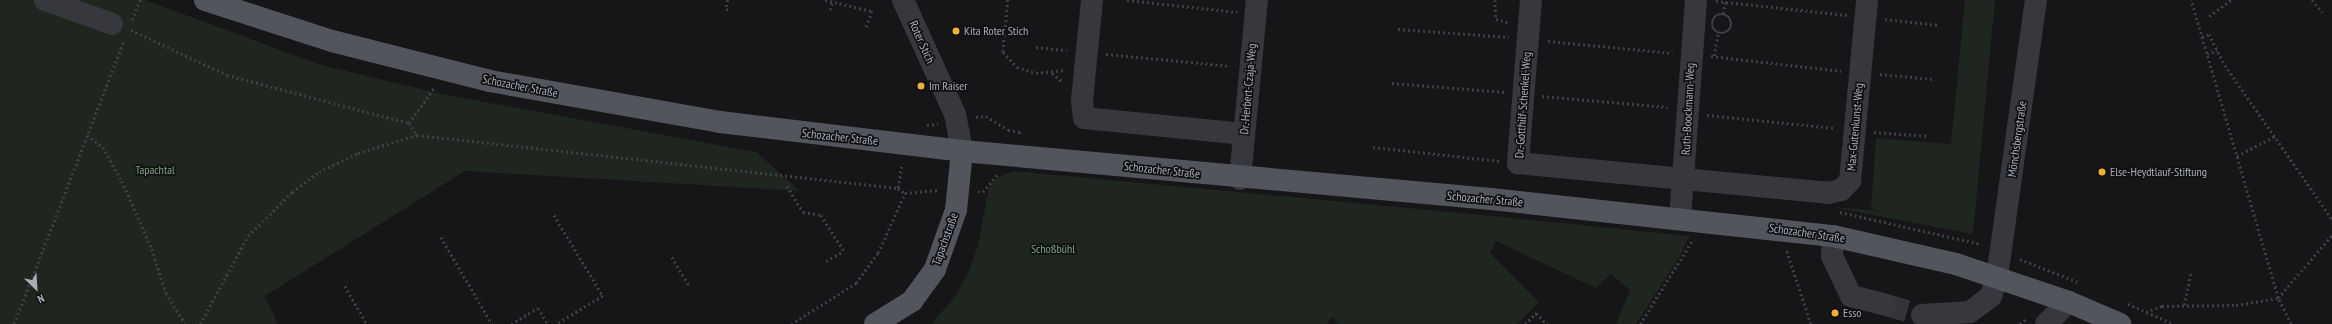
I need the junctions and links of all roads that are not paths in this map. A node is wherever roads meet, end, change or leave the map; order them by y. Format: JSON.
{"nodes":[{"id":1,"x":205,"y":0,"type":"edge"},
{"id":2,"x":903,"y":0,"type":"edge"},
{"id":3,"x":1092,"y":0,"type":"edge"},
{"id":4,"x":1257,"y":0,"type":"edge"},
{"id":5,"x":1531,"y":0,"type":"edge"},
{"id":6,"x":1704,"y":0,"type":"edge"},
{"id":7,"x":2036,"y":0,"type":"edge"},
{"id":8,"x":51,"y":1,"type":"edge"},
{"id":9,"x":1862,"y":11,"type":"edge"},
{"id":10,"x":120,"y":27,"type":"road end"},
{"id":11,"x":1244,"y":134,"type":"junction"},
{"id":12,"x":962,"y":151,"type":"junction"},
{"id":13,"x":1240,"y":178,"type":"junction"},
{"id":14,"x":1684,"y":179,"type":"junction"},
{"id":15,"x":1680,"y":218,"type":"junction"},
{"id":16,"x":1833,"y":236,"type":"junction"},
{"id":17,"x":1997,"y":277,"type":"junction"},
{"id":18,"x":2069,"y":302,"type":"junction"},
{"id":19,"x":1886,"y":305,"type":"tunnel mouth"},
{"id":20,"x":1922,"y":315,"type":"tunnel mouth"},
{"id":21,"x":875,"y":324,"type":"edge"},
{"id":22,"x":2046,"y":324,"type":"edge"},
{"id":23,"x":2120,"y":324,"type":"edge"}],
"edges":[{"from":1,"to":12,"type":"main road","name":"Schozacher Straße"},
{"from":2,"to":12,"type":"street","name":"Roter Stich"},
{"from":3,"to":11,"type":"street"},
{"from":4,"to":11,"type":"street","name":"Dr.-Herbert-Czaja-Weg"},
{"from":5,"to":14,"type":"street","name":"Dr.-Gotthilf-Schenkel-Weg"},
{"from":6,"to":14,"type":"street","name":"Ruth-Boockmann-Weg"},
{"from":7,"to":17,"type":"street","name":"Mönchsbergstraße"},
{"from":8,"to":10,"type":"street"},
{"from":9,"to":14,"type":"street","name":"Max-Gutenkunst-Weg"},
{"from":11,"to":13,"type":"street","name":"Dr.-Herbert-Czaja-Weg"},
{"from":12,"to":13,"type":"main road","name":"Schozacher Straße"},
{"from":12,"to":21,"type":"main road","name":"Tapachstraße"},
{"from":13,"to":15,"type":"main road","name":"Schozacher Straße"},
{"from":14,"to":15,"type":"street","name":"Ruth-Boockmann-Weg"},
{"from":15,"to":16,"type":"main road","name":"Schozacher Straße"},
{"from":16,"to":17,"type":"main road","name":"Schozacher Straße"},
{"from":16,"to":19,"type":"street"},
{"from":17,"to":18,"type":"main road","name":"Schozacher Straße"},
{"from":17,"to":20,"type":"street","name":"Mönchsbergstraße"},
{"from":18,"to":22,"type":"street"},
{"from":18,"to":23,"type":"main road","name":"Schozacher Straße"}]}
